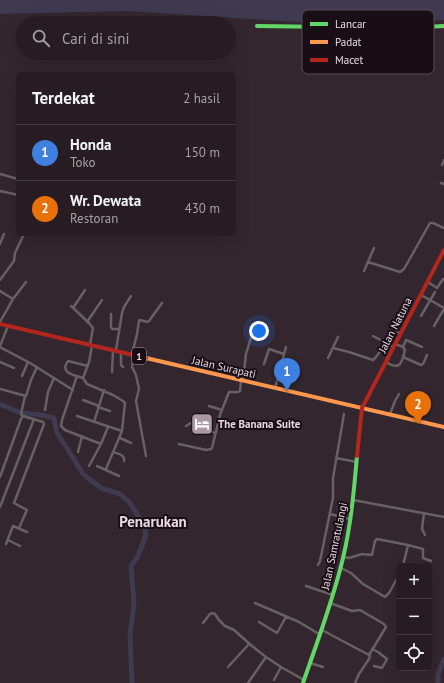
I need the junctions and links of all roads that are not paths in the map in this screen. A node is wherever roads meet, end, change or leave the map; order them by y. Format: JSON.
{"nodes":[{"id":1,"x":257,"y":26,"type":"dead end"},
{"id":2,"x":434,"y":26,"type":"edge"},
{"id":3,"x":444,"y":26,"type":"edge"},
{"id":4,"x":302,"y":27,"type":"edge"},
{"id":5,"x":444,"y":160,"type":"edge"},
{"id":6,"x":442,"y":165,"type":"dead end"},
{"id":7,"x":0,"y":174,"type":"edge"},
{"id":8,"x":16,"y":178,"type":"edge"},
{"id":9,"x":0,"y":191,"type":"edge"},
{"id":10,"x":16,"y":195,"type":"edge"},
{"id":11,"x":444,"y":228,"type":"edge"},
{"id":12,"x":4,"y":234,"type":"dead end"},
{"id":13,"x":23,"y":236,"type":"edge"},
{"id":14,"x":0,"y":244,"type":"edge"},
{"id":15,"x":374,"y":248,"type":"dead end"},
{"id":16,"x":444,"y":250,"type":"edge"},
{"id":17,"x":368,"y":262,"type":"junction"},
{"id":18,"x":364,"y":271,"type":"dead end"},
{"id":19,"x":0,"y":280,"type":"edge"},
{"id":20,"x":444,"y":280,"type":"edge"},
{"id":21,"x":26,"y":282,"type":"dead end"},
{"id":22,"x":427,"y":282,"type":"junction"},
{"id":23,"x":85,"y":290,"type":"dead end"},
{"id":24,"x":0,"y":291,"type":"edge"},
{"id":25,"x":435,"y":292,"type":"dead end"},
{"id":26,"x":421,"y":295,"type":"junction"},
{"id":27,"x":130,"y":296,"type":"dead end"},
{"id":28,"x":13,"y":299,"type":"junction"},
{"id":29,"x":102,"y":300,"type":"dead end"},
{"id":30,"x":430,"y":301,"type":"junction"},
{"id":31,"x":162,"y":303,"type":"dead end"},
{"id":32,"x":444,"y":308,"type":"edge"},
{"id":33,"x":111,"y":314,"type":"dead end"},
{"id":34,"x":421,"y":316,"type":"dead end"},
{"id":35,"x":88,"y":322,"type":"junction"},
{"id":36,"x":0,"y":323,"type":"edge"},
{"id":37,"x":8,"y":326,"type":"junction"},
{"id":38,"x":434,"y":326,"type":"dead end"},
{"id":39,"x":119,"y":329,"type":"junction"},
{"id":40,"x":253,"y":331,"type":"dead end"},
{"id":41,"x":401,"y":333,"type":"junction"},
{"id":42,"x":373,"y":336,"type":"dead end"},
{"id":43,"x":338,"y":337,"type":"dead end"},
{"id":44,"x":386,"y":342,"type":"junction"},
{"id":45,"x":91,"y":345,"type":"junction"},
{"id":46,"x":395,"y":345,"type":"junction"},
{"id":47,"x":0,"y":346,"type":"edge"},
{"id":48,"x":286,"y":347,"type":"dead end"},
{"id":49,"x":403,"y":347,"type":"junction"},
{"id":50,"x":422,"y":347,"type":"dead end"},
{"id":51,"x":333,"y":348,"type":"junction"},
{"id":52,"x":115,"y":351,"type":"junction"},
{"id":53,"x":121,"y":352,"type":"junction"},
{"id":54,"x":284,"y":354,"type":"junction"},
{"id":55,"x":133,"y":355,"type":"junction"},
{"id":56,"x":427,"y":355,"type":"dead end"},
{"id":57,"x":403,"y":357,"type":"junction"},
{"id":58,"x":328,"y":358,"type":"dead end"},
{"id":59,"x":0,"y":362,"type":"edge"},
{"id":60,"x":28,"y":362,"type":"junction"},
{"id":61,"x":386,"y":362,"type":"junction"},
{"id":62,"x":264,"y":364,"type":"dead end"},
{"id":63,"x":88,"y":366,"type":"junction"},
{"id":64,"x":37,"y":367,"type":"junction"},
{"id":65,"x":14,"y":368,"type":"dead end"},
{"id":66,"x":123,"y":368,"type":"dead end"},
{"id":67,"x":112,"y":372,"type":"dead end"},
{"id":68,"x":22,"y":376,"type":"dead end"},
{"id":69,"x":77,"y":376,"type":"junction"},
{"id":70,"x":54,"y":378,"type":"junction"},
{"id":71,"x":83,"y":378,"type":"junction"},
{"id":72,"x":242,"y":380,"type":"junction"},
{"id":73,"x":275,"y":388,"type":"junction"},
{"id":74,"x":0,"y":389,"type":"edge"},
{"id":75,"x":72,"y":390,"type":"junction"},
{"id":76,"x":104,"y":390,"type":"junction"},
{"id":77,"x":399,"y":394,"type":"dead end"},
{"id":78,"x":25,"y":396,"type":"junction"},
{"id":79,"x":83,"y":400,"type":"dead end"},
{"id":80,"x":98,"y":406,"type":"junction"},
{"id":81,"x":209,"y":406,"type":"dead end"},
{"id":82,"x":362,"y":408,"type":"junction"},
{"id":83,"x":45,"y":410,"type":"dead end"},
{"id":84,"x":222,"y":410,"type":"junction"},
{"id":85,"x":110,"y":411,"type":"dead end"},
{"id":86,"x":344,"y":414,"type":"dead end"},
{"id":87,"x":22,"y":415,"type":"junction"},
{"id":88,"x":390,"y":415,"type":"junction"},
{"id":89,"x":77,"y":416,"type":"dead end"},
{"id":90,"x":34,"y":419,"type":"junction"},
{"id":91,"x":94,"y":422,"type":"junction"},
{"id":92,"x":186,"y":426,"type":"dead end"},
{"id":93,"x":108,"y":427,"type":"junction"},
{"id":94,"x":444,"y":427,"type":"edge"},
{"id":95,"x":122,"y":431,"type":"junction"},
{"id":96,"x":215,"y":433,"type":"junction"},
{"id":97,"x":82,"y":436,"type":"junction"},
{"id":98,"x":120,"y":438,"type":"junction"},
{"id":99,"x":131,"y":443,"type":"dead end"},
{"id":100,"x":101,"y":444,"type":"junction"},
{"id":101,"x":179,"y":444,"type":"dead end"},
{"id":102,"x":78,"y":452,"type":"dead end"},
{"id":103,"x":113,"y":452,"type":"junction"},
{"id":104,"x":146,"y":456,"type":"dead end"},
{"id":105,"x":336,"y":458,"type":"junction"},
{"id":106,"x":124,"y":461,"type":"dead end"},
{"id":107,"x":357,"y":462,"type":"junction"},
{"id":108,"x":89,"y":466,"type":"dead end"},
{"id":109,"x":98,"y":466,"type":"dead end"},
{"id":110,"x":106,"y":469,"type":"junction"},
{"id":111,"x":119,"y":476,"type":"dead end"},
{"id":112,"x":0,"y":477,"type":"edge"},
{"id":113,"x":353,"y":500,"type":"junction"},
{"id":114,"x":0,"y":507,"type":"edge"},
{"id":115,"x":424,"y":513,"type":"junction"},
{"id":116,"x":330,"y":514,"type":"junction"},
{"id":117,"x":444,"y":517,"type":"edge"},
{"id":118,"x":350,"y":520,"type":"junction"},
{"id":119,"x":19,"y":528,"type":"junction"},
{"id":120,"x":27,"y":532,"type":"dead end"},
{"id":121,"x":425,"y":535,"type":"dead end"},
{"id":122,"x":8,"y":540,"type":"junction"},
{"id":123,"x":6,"y":544,"type":"dead end"},
{"id":124,"x":408,"y":544,"type":"junction"},
{"id":125,"x":20,"y":546,"type":"dead end"},
{"id":126,"x":343,"y":557,"type":"junction"},
{"id":127,"x":431,"y":561,"type":"dead end"},
{"id":128,"x":405,"y":563,"type":"edge"},
{"id":129,"x":318,"y":565,"type":"dead end"},
{"id":130,"x":341,"y":568,"type":"junction"},
{"id":131,"x":396,"y":580,"type":"edge"},
{"id":132,"x":306,"y":586,"type":"dead end"},
{"id":133,"x":333,"y":594,"type":"junction"},
{"id":134,"x":255,"y":603,"type":"dead end"},
{"id":135,"x":330,"y":603,"type":"junction"},
{"id":136,"x":286,"y":617,"type":"junction"},
{"id":137,"x":259,"y":622,"type":"dead end"},
{"id":138,"x":203,"y":623,"type":"dead end"},
{"id":139,"x":320,"y":632,"type":"junction"},
{"id":140,"x":249,"y":644,"type":"junction"},
{"id":141,"x":372,"y":649,"type":"junction"},
{"id":142,"x":369,"y":655,"type":"junction"},
{"id":143,"x":266,"y":657,"type":"junction"},
{"id":144,"x":310,"y":663,"type":"junction"},
{"id":145,"x":374,"y":666,"type":"dead end"},
{"id":146,"x":228,"y":667,"type":"dead end"},
{"id":147,"x":281,"y":667,"type":"junction"},
{"id":148,"x":322,"y":667,"type":"dead end"},
{"id":149,"x":274,"y":680,"type":"dead end"},
{"id":150,"x":304,"y":682,"type":"edge"},
{"id":151,"x":248,"y":683,"type":"edge"},
{"id":152,"x":354,"y":683,"type":"edge"}],
"edges":[{"from":1,"to":4,"type":"main road"},
{"from":2,"to":3,"type":"main road"},
{"from":5,"to":6,"type":"street"},
{"from":7,"to":8,"type":"street"},
{"from":9,"to":10,"type":"street"},
{"from":11,"to":17,"type":"street"},
{"from":12,"to":14,"type":"street"},
{"from":13,"to":19,"type":"street"},
{"from":15,"to":17,"type":"street"},
{"from":16,"to":22,"type":"main road","name":"Jalan Natuna"},
{"from":17,"to":18,"type":"street"},
{"from":20,"to":22,"type":"street"},
{"from":21,"to":28,"type":"street"},
{"from":22,"to":26,"type":"main road","name":"Jalan Natuna"},
{"from":23,"to":35,"type":"street"},
{"from":24,"to":28,"type":"street"},
{"from":25,"to":30,"type":"street"},
{"from":26,"to":30,"type":"street"},
{"from":26,"to":41,"type":"main road","name":"Jalan Natuna"},
{"from":27,"to":39,"type":"street"},
{"from":28,"to":36,"type":"street"},
{"from":29,"to":35,"type":"street"},
{"from":30,"to":32,"type":"street"},
{"from":30,"to":34,"type":"street"},
{"from":31,"to":55,"type":"street"},
{"from":32,"to":38,"type":"street"},
{"from":33,"to":39,"type":"street"},
{"from":35,"to":45,"type":"street"},
{"from":36,"to":37,"type":"main road","name":"Jalan Surapati","number":"1"},
{"from":37,"to":45,"type":"main road","name":"Jalan Surapati","number":"1"},
{"from":37,"to":47,"type":"street"},
{"from":39,"to":52,"type":"street"},
{"from":40,"to":72,"type":"street"},
{"from":41,"to":44,"type":"street"},
{"from":41,"to":46,"type":"main road","name":"Jalan Natuna"},
{"from":42,"to":44,"type":"street"},
{"from":43,"to":51,"type":"street"},
{"from":44,"to":46,"type":"street"},
{"from":44,"to":51,"type":"street"},
{"from":45,"to":52,"type":"main road","name":"Jalan Surapati","number":"1"},
{"from":45,"to":63,"type":"street"},
{"from":46,"to":49,"type":"street"},
{"from":46,"to":61,"type":"main road","name":"Jalan Natuna"},
{"from":47,"to":60,"type":"street"},
{"from":48,"to":54,"type":"street"},
{"from":49,"to":50,"type":"street"},
{"from":49,"to":57,"type":"street"},
{"from":51,"to":58,"type":"street"},
{"from":52,"to":53,"type":"main road","name":"Jalan Surapati","number":"1"},
{"from":52,"to":67,"type":"street"},
{"from":53,"to":55,"type":"main road","name":"Jalan Surapati","number":"1"},
{"from":53,"to":66,"type":"street"},
{"from":54,"to":62,"type":"street"},
{"from":54,"to":73,"type":"street"},
{"from":55,"to":72,"type":"main road","name":"Jalan Surapati","number":"1"},
{"from":55,"to":104,"type":"street"},
{"from":56,"to":57,"type":"street"},
{"from":57,"to":61,"type":"street"},
{"from":59,"to":65,"type":"street"},
{"from":60,"to":64,"type":"street"},
{"from":60,"to":68,"type":"street"},
{"from":61,"to":82,"type":"main road","name":"Jalan Natuna"},
{"from":63,"to":69,"type":"street"},
{"from":63,"to":71,"type":"street"},
{"from":64,"to":70,"type":"street"},
{"from":64,"to":78,"type":"street"},
{"from":69,"to":71,"type":"street"},
{"from":69,"to":75,"type":"street"},
{"from":70,"to":75,"type":"street"},
{"from":70,"to":83,"type":"street"},
{"from":71,"to":76,"type":"street"},
{"from":72,"to":73,"type":"main road","name":"Jalan Surapati","number":"1"},
{"from":72,"to":84,"type":"street"},
{"from":73,"to":82,"type":"main road","name":"Jalan Surapati","number":"1"},
{"from":74,"to":78,"type":"street"},
{"from":75,"to":97,"type":"street"},
{"from":76,"to":80,"type":"street"},
{"from":76,"to":95,"type":"street"},
{"from":77,"to":88,"type":"street"},
{"from":78,"to":87,"type":"street"},
{"from":79,"to":80,"type":"street"},
{"from":80,"to":85,"type":"street"},
{"from":80,"to":91,"type":"street"},
{"from":81,"to":84,"type":"street"},
{"from":82,"to":88,"type":"main road","name":"Jalan Surapati","number":"1"},
{"from":82,"to":107,"type":"main road","name":"Jalan Samratulangi"},
{"from":84,"to":96,"type":"street"},
{"from":86,"to":105,"type":"street"},
{"from":87,"to":90,"type":"street"},
{"from":87,"to":112,"type":"street"},
{"from":88,"to":94,"type":"main road","name":"Jalan Surapati","number":"1"},
{"from":89,"to":91,"type":"street"},
{"from":90,"to":114,"type":"street"},
{"from":90,"to":119,"type":"street"},
{"from":91,"to":93,"type":"street"},
{"from":92,"to":96,"type":"street"},
{"from":93,"to":95,"type":"street"},
{"from":93,"to":100,"type":"street"},
{"from":95,"to":98,"type":"street"},
{"from":96,"to":101,"type":"street"},
{"from":97,"to":100,"type":"street"},
{"from":97,"to":102,"type":"street"},
{"from":98,"to":99,"type":"street"},
{"from":98,"to":103,"type":"street"},
{"from":100,"to":108,"type":"street"},
{"from":103,"to":106,"type":"street"},
{"from":103,"to":110,"type":"street"},
{"from":105,"to":107,"type":"street"},
{"from":105,"to":116,"type":"street"},
{"from":107,"to":113,"type":"main road","name":"Jalan Samratulangi"},
{"from":109,"to":110,"type":"street"},
{"from":110,"to":111,"type":"street"},
{"from":113,"to":115,"type":"street"},
{"from":113,"to":118,"type":"main road","name":"Jalan Samratulangi"},
{"from":115,"to":117,"type":"street"},
{"from":115,"to":121,"type":"street"},
{"from":116,"to":118,"type":"street"},
{"from":116,"to":129,"type":"street"},
{"from":118,"to":126,"type":"main road","name":"Jalan Samratulangi"},
{"from":119,"to":120,"type":"street"},
{"from":119,"to":122,"type":"street"},
{"from":122,"to":123,"type":"street"},
{"from":122,"to":125,"type":"street"},
{"from":124,"to":126,"type":"street"},
{"from":124,"to":127,"type":"street"},
{"from":124,"to":128,"type":"street"},
{"from":126,"to":130,"type":"main road","name":"Jalan Samratulangi"},
{"from":130,"to":131,"type":"street"},
{"from":130,"to":133,"type":"main road","name":"Jalan Samratulangi"},
{"from":132,"to":133,"type":"street"},
{"from":133,"to":135,"type":"main road","name":"Jalan Samratulangi"},
{"from":134,"to":136,"type":"street"},
{"from":135,"to":139,"type":"main road","name":"Jalan Samratulangi"},
{"from":135,"to":141,"type":"street"},
{"from":136,"to":137,"type":"street"},
{"from":136,"to":139,"type":"street"},
{"from":138,"to":140,"type":"street"},
{"from":139,"to":142,"type":"street"},
{"from":139,"to":144,"type":"main road","name":"Jalan Samratulangi"},
{"from":140,"to":143,"type":"street"},
{"from":140,"to":146,"type":"street"},
{"from":141,"to":142,"type":"street"},
{"from":141,"to":145,"type":"street"},
{"from":142,"to":152,"type":"street"},
{"from":143,"to":147,"type":"street"},
{"from":143,"to":151,"type":"street"},
{"from":144,"to":148,"type":"street"},
{"from":144,"to":150,"type":"main road","name":"Jalan Samratulangi"},
{"from":147,"to":149,"type":"street"},
{"from":147,"to":150,"type":"street"}]}
